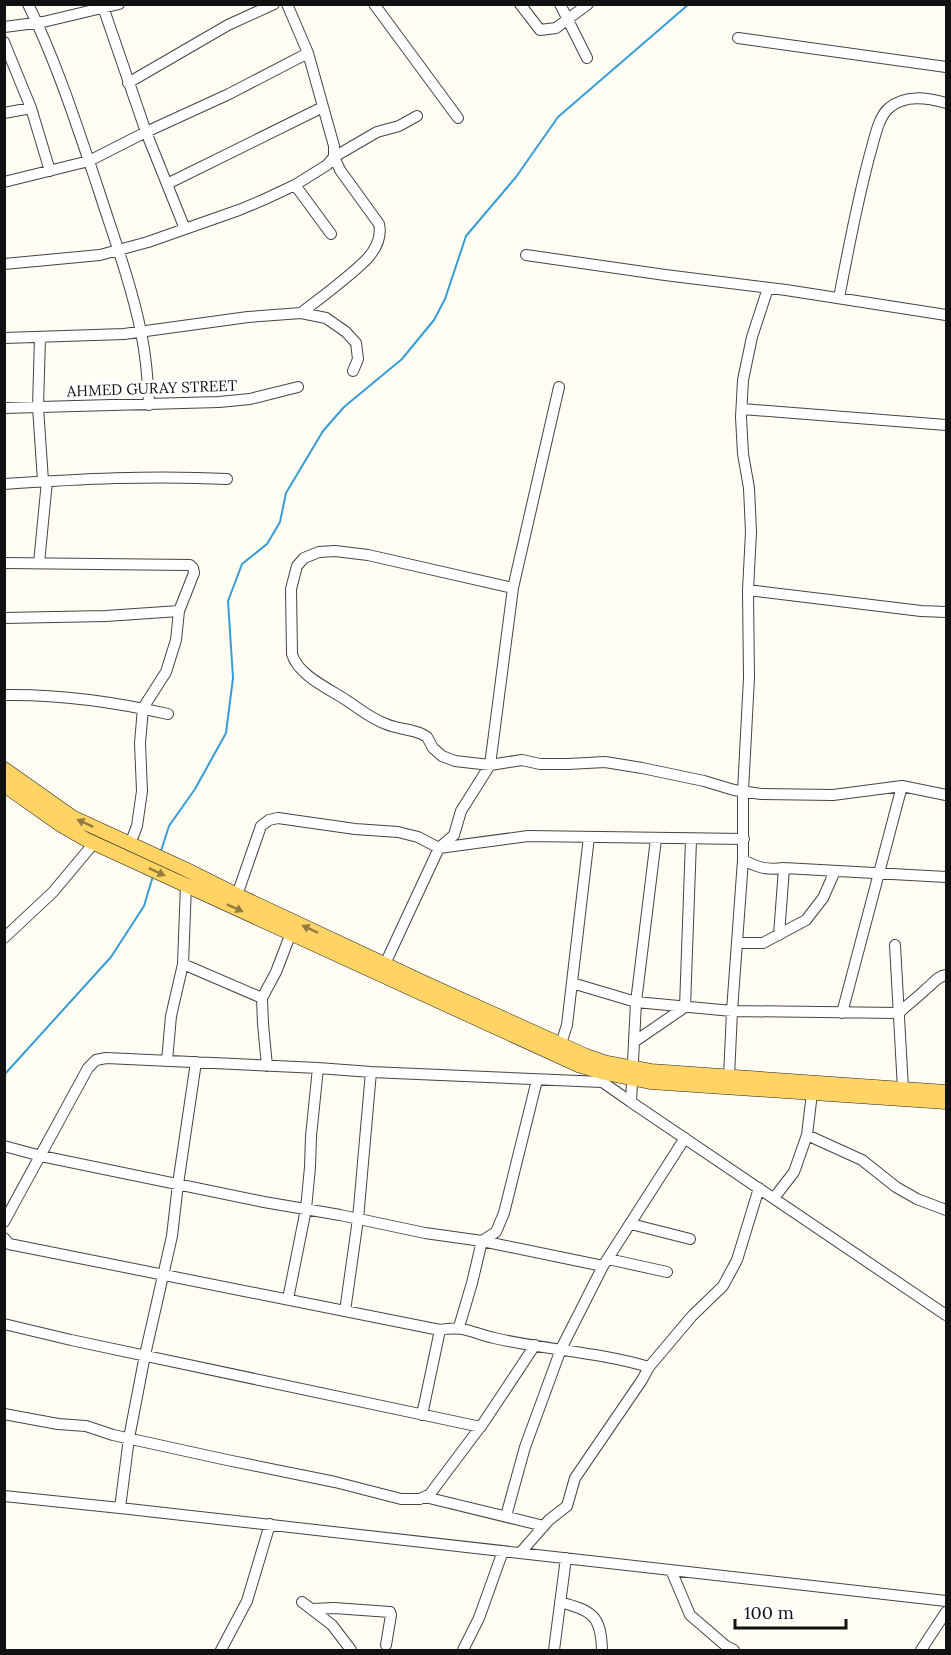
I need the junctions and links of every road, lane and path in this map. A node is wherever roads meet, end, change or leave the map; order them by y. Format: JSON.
{"nodes":[{"id":1,"x":28,"y":4,"type":"edge"},
{"id":2,"x":119,"y":4,"type":"edge"},
{"id":3,"x":274,"y":4,"type":"edge"},
{"id":4,"x":287,"y":4,"type":"edge"},
{"id":5,"x":374,"y":4,"type":"edge"},
{"id":6,"x":520,"y":4,"type":"edge"},
{"id":7,"x":560,"y":4,"type":"edge"},
{"id":8,"x":588,"y":4,"type":"edge"},
{"id":9,"x":103,"y":7,"type":"edge"},
{"id":10,"x":568,"y":19,"type":"junction"},
{"id":11,"x":37,"y":23,"type":"junction"},
{"id":12,"x":4,"y":27,"type":"edge"},
{"id":13,"x":738,"y":38,"type":"dead end"},
{"id":14,"x":4,"y":42,"type":"edge"},
{"id":15,"x":308,"y":53,"type":"junction"},
{"id":16,"x":587,"y":58,"type":"dead end"},
{"id":17,"x":946,"y":67,"type":"edge"},
{"id":18,"x":129,"y":83,"type":"junction"},
{"id":19,"x":946,"y":103,"type":"edge"},
{"id":20,"x":323,"y":107,"type":"junction"},
{"id":21,"x":31,"y":108,"type":"junction"},
{"id":22,"x":4,"y":112,"type":"edge"},
{"id":23,"x":417,"y":116,"type":"dead end"},
{"id":24,"x":458,"y":118,"type":"dead end"},
{"id":25,"x":146,"y":132,"type":"junction"},
{"id":26,"x":334,"y":157,"type":"junction"},
{"id":27,"x":89,"y":161,"type":"junction"},
{"id":28,"x":50,"y":171,"type":"junction"},
{"id":29,"x":4,"y":182,"type":"edge"},
{"id":30,"x":167,"y":184,"type":"junction"},
{"id":31,"x":295,"y":185,"type":"junction"},
{"id":32,"x":185,"y":229,"type":"junction"},
{"id":33,"x":331,"y":234,"type":"dead end"},
{"id":34,"x":118,"y":250,"type":"junction"},
{"id":35,"x":526,"y":255,"type":"dead end"},
{"id":36,"x":4,"y":264,"type":"edge"},
{"id":37,"x":768,"y":288,"type":"junction"},
{"id":38,"x":839,"y":298,"type":"junction"},
{"id":39,"x":301,"y":313,"type":"junction"},
{"id":40,"x":946,"y":315,"type":"edge"},
{"id":41,"x":141,"y":332,"type":"junction"},
{"id":42,"x":40,"y":337,"type":"junction"},
{"id":43,"x":4,"y":338,"type":"edge"},
{"id":44,"x":353,"y":371,"type":"dead end"},
{"id":45,"x":298,"y":387,"type":"dead end"},
{"id":46,"x":559,"y":387,"type":"dead end"},
{"id":47,"x":149,"y":405,"type":"junction"},
{"id":48,"x":38,"y":407,"type":"junction"},
{"id":49,"x":4,"y":408,"type":"edge"},
{"id":50,"x":742,"y":409,"type":"junction"},
{"id":51,"x":946,"y":425,"type":"edge"},
{"id":52,"x":227,"y":478,"type":"dead end"},
{"id":53,"x":45,"y":481,"type":"junction"},
{"id":54,"x":4,"y":484,"type":"edge"},
{"id":55,"x":4,"y":563,"type":"edge"},
{"id":56,"x":39,"y":563,"type":"junction"},
{"id":57,"x":513,"y":588,"type":"junction"},
{"id":58,"x":748,"y":590,"type":"junction"},
{"id":59,"x":179,"y":611,"type":"junction"},
{"id":60,"x":946,"y":612,"type":"edge"},
{"id":61,"x":4,"y":618,"type":"edge"},
{"id":62,"x":4,"y":695,"type":"edge"},
{"id":63,"x":143,"y":708,"type":"junction"},
{"id":64,"x":168,"y":714,"type":"dead end"},
{"id":65,"x":490,"y":765,"type":"junction"},
{"id":66,"x":6,"y":781,"type":"edge"},
{"id":67,"x":902,"y":786,"type":"junction"},
{"id":68,"x":743,"y":791,"type":"junction"},
{"id":69,"x":946,"y":795,"type":"edge"},
{"id":70,"x":589,"y":837,"type":"junction"},
{"id":71,"x":656,"y":839,"type":"junction"},
{"id":72,"x":744,"y":839,"type":"junction"},
{"id":73,"x":692,"y":840,"type":"junction"},
{"id":74,"x":94,"y":843,"type":"junction"},
{"id":75,"x":439,"y":848,"type":"junction"},
{"id":76,"x":133,"y":851,"type":"junction"},
{"id":77,"x":743,"y":860,"type":"junction"},
{"id":78,"x":784,"y":868,"type":"junction"},
{"id":79,"x":835,"y":871,"type":"junction"},
{"id":80,"x":880,"y":872,"type":"junction"},
{"id":81,"x":946,"y":877,"type":"edge"},
{"id":82,"x":184,"y":884,"type":"junction"},
{"id":83,"x":237,"y":895,"type":"junction"},
{"id":84,"x":291,"y":933,"type":"junction"},
{"id":85,"x":779,"y":935,"type":"junction"},
{"id":86,"x":4,"y":938,"type":"edge"},
{"id":87,"x":737,"y":943,"type":"junction"},
{"id":88,"x":895,"y":945,"type":"dead end"},
{"id":89,"x":183,"y":964,"type":"junction"},
{"id":90,"x":385,"y":964,"type":"junction"},
{"id":91,"x":946,"y":975,"type":"edge"},
{"id":92,"x":572,"y":984,"type":"junction"},
{"id":93,"x":262,"y":998,"type":"junction"},
{"id":94,"x":636,"y":1002,"type":"junction"},
{"id":95,"x":686,"y":1007,"type":"junction"},
{"id":96,"x":732,"y":1011,"type":"junction"},
{"id":97,"x":842,"y":1012,"type":"junction"},
{"id":98,"x":899,"y":1013,"type":"junction"},
{"id":99,"x":634,"y":1042,"type":"junction"},
{"id":100,"x":559,"y":1050,"type":"junction"},
{"id":101,"x":167,"y":1061,"type":"junction"},
{"id":102,"x":196,"y":1062,"type":"junction"},
{"id":103,"x":578,"y":1065,"type":"junction"},
{"id":104,"x":267,"y":1066,"type":"junction"},
{"id":105,"x":318,"y":1068,"type":"junction"},
{"id":106,"x":371,"y":1072,"type":"junction"},
{"id":107,"x":633,"y":1074,"type":"junction"},
{"id":108,"x":729,"y":1077,"type":"junction"},
{"id":109,"x":537,"y":1080,"type":"junction"},
{"id":110,"x":602,"y":1082,"type":"junction"},
{"id":111,"x":903,"y":1089,"type":"junction"},
{"id":112,"x":946,"y":1092,"type":"edge"},
{"id":113,"x":812,"y":1093,"type":"junction"},
{"id":114,"x":632,"y":1102,"type":"junction"},
{"id":115,"x":946,"y":1102,"type":"edge"},
{"id":116,"x":807,"y":1135,"type":"junction"},
{"id":117,"x":685,"y":1138,"type":"junction"},
{"id":118,"x":4,"y":1146,"type":"edge"},
{"id":119,"x":41,"y":1156,"type":"junction"},
{"id":120,"x":178,"y":1184,"type":"junction"},
{"id":121,"x":759,"y":1188,"type":"junction"},
{"id":122,"x":774,"y":1198,"type":"junction"},
{"id":123,"x":306,"y":1209,"type":"junction"},
{"id":124,"x":946,"y":1210,"type":"edge"},
{"id":125,"x":358,"y":1219,"type":"junction"},
{"id":126,"x":4,"y":1222,"type":"edge"},
{"id":127,"x":630,"y":1224,"type":"junction"},
{"id":128,"x":4,"y":1238,"type":"edge"},
{"id":129,"x":690,"y":1239,"type":"dead end"},
{"id":130,"x":482,"y":1241,"type":"junction"},
{"id":131,"x":605,"y":1262,"type":"junction"},
{"id":132,"x":668,"y":1272,"type":"dead end"},
{"id":133,"x":164,"y":1275,"type":"junction"},
{"id":134,"x":288,"y":1299,"type":"junction"},
{"id":135,"x":345,"y":1311,"type":"junction"},
{"id":136,"x":946,"y":1315,"type":"edge"},
{"id":137,"x":4,"y":1324,"type":"edge"},
{"id":138,"x":459,"y":1327,"type":"junction"},
{"id":139,"x":440,"y":1330,"type":"junction"},
{"id":140,"x":535,"y":1345,"type":"junction"},
{"id":141,"x":561,"y":1349,"type":"junction"},
{"id":142,"x":145,"y":1355,"type":"junction"},
{"id":143,"x":649,"y":1367,"type":"junction"},
{"id":144,"x":4,"y":1414,"type":"edge"},
{"id":145,"x":422,"y":1415,"type":"junction"},
{"id":146,"x":481,"y":1427,"type":"junction"},
{"id":147,"x":129,"y":1438,"type":"junction"},
{"id":148,"x":4,"y":1496,"type":"edge"},
{"id":149,"x":425,"y":1497,"type":"junction"},
{"id":150,"x":120,"y":1508,"type":"junction"},
{"id":151,"x":506,"y":1516,"type":"junction"},
{"id":152,"x":270,"y":1524,"type":"junction"},
{"id":153,"x":544,"y":1526,"type":"junction"},
{"id":154,"x":503,"y":1551,"type":"junction"},
{"id":155,"x":521,"y":1552,"type":"junction"},
{"id":156,"x":566,"y":1558,"type":"junction"},
{"id":157,"x":671,"y":1570,"type":"junction"},
{"id":158,"x":946,"y":1601,"type":"edge"},
{"id":159,"x":302,"y":1602,"type":"dead end"},
{"id":160,"x":560,"y":1602,"type":"junction"},
{"id":161,"x":312,"y":1609,"type":"junction"},
{"id":162,"x":946,"y":1612,"type":"edge"},
{"id":163,"x":386,"y":1645,"type":"dead end"},
{"id":164,"x":221,"y":1650,"type":"edge"},
{"id":165,"x":351,"y":1650,"type":"edge"},
{"id":166,"x":463,"y":1650,"type":"edge"},
{"id":167,"x":554,"y":1650,"type":"edge"},
{"id":168,"x":602,"y":1650,"type":"edge"},
{"id":169,"x":734,"y":1650,"type":"edge"},
{"id":170,"x":921,"y":1650,"type":"edge"}],
"edges":[{"from":1,"to":11,"type":"street"},
{"from":2,"to":9,"type":"street"},
{"from":3,"to":18,"type":"street"},
{"from":4,"to":15,"type":"street"},
{"from":5,"to":24,"type":"street"},
{"from":6,"to":10,"type":"street"},
{"from":7,"to":10,"type":"street"},
{"from":8,"to":10,"type":"street"},
{"from":9,"to":11,"type":"street"},
{"from":9,"to":18,"type":"street"},
{"from":10,"to":16,"type":"street"},
{"from":11,"to":12,"type":"street"},
{"from":11,"to":27,"type":"street"},
{"from":13,"to":17,"type":"street"},
{"from":14,"to":21,"type":"street"},
{"from":15,"to":20,"type":"street"},
{"from":15,"to":25,"type":"street"},
{"from":18,"to":25,"type":"street"},
{"from":19,"to":38,"type":"street"},
{"from":20,"to":26,"type":"street"},
{"from":20,"to":30,"type":"street"},
{"from":21,"to":22,"type":"street"},
{"from":21,"to":28,"type":"street"},
{"from":23,"to":26,"type":"street"},
{"from":25,"to":27,"type":"street"},
{"from":25,"to":30,"type":"street"},
{"from":26,"to":31,"type":"street"},
{"from":26,"to":39,"type":"street"},
{"from":27,"to":28,"type":"street"},
{"from":27,"to":34,"type":"street"},
{"from":28,"to":29,"type":"street"},
{"from":30,"to":32,"type":"street"},
{"from":31,"to":32,"type":"street"},
{"from":31,"to":33,"type":"street"},
{"from":32,"to":34,"type":"street"},
{"from":34,"to":36,"type":"street"},
{"from":34,"to":41,"type":"street"},
{"from":35,"to":37,"type":"street"},
{"from":37,"to":38,"type":"street"},
{"from":37,"to":50,"type":"street"},
{"from":38,"to":40,"type":"street"},
{"from":39,"to":41,"type":"street"},
{"from":39,"to":44,"type":"street"},
{"from":41,"to":42,"type":"street"},
{"from":41,"to":47,"type":"street"},
{"from":42,"to":43,"type":"street"},
{"from":42,"to":48,"type":"street"},
{"from":45,"to":47,"type":"street","name":"AHMED GURAY STREET"},
{"from":46,"to":57,"type":"street"},
{"from":47,"to":48,"type":"street","name":"AHMED GURAY STREET"},
{"from":48,"to":49,"type":"street","name":"AHMED GURAY STREET"},
{"from":48,"to":53,"type":"street"},
{"from":50,"to":51,"type":"street"},
{"from":50,"to":58,"type":"street"},
{"from":52,"to":53,"type":"street"},
{"from":53,"to":54,"type":"street"},
{"from":53,"to":56,"type":"street"},
{"from":55,"to":56,"type":"street"},
{"from":56,"to":59,"type":"street"},
{"from":57,"to":65,"type":"street"},
{"from":57,"to":65,"type":"street"},
{"from":58,"to":60,"type":"street"},
{"from":58,"to":68,"type":"street"},
{"from":59,"to":61,"type":"street"},
{"from":59,"to":63,"type":"street"},
{"from":62,"to":63,"type":"street"},
{"from":63,"to":64,"type":"street"},
{"from":63,"to":76,"type":"street"},
{"from":65,"to":68,"type":"street"},
{"from":65,"to":75,"type":"street"},
{"from":66,"to":74,"type":"main road"},
{"from":76,"to":66,"type":"main road","one_way":true},
{"from":67,"to":68,"type":"street"},
{"from":67,"to":69,"type":"street"},
{"from":67,"to":80,"type":"street"},
{"from":68,"to":72,"type":"street"},
{"from":70,"to":71,"type":"street"},
{"from":70,"to":75,"type":"street"},
{"from":70,"to":92,"type":"street"},
{"from":71,"to":73,"type":"street"},
{"from":71,"to":94,"type":"street"},
{"from":72,"to":73,"type":"street"},
{"from":72,"to":77,"type":"street"},
{"from":73,"to":95,"type":"street"},
{"from":74,"to":76,"type":"main road"},
{"from":74,"to":86,"type":"street"},
{"from":75,"to":83,"type":"street"},
{"from":75,"to":90,"type":"street"},
{"from":76,"to":82,"type":"main road","one_way":true},
{"from":76,"to":83,"type":"main road"},
{"from":77,"to":78,"type":"street"},
{"from":77,"to":87,"type":"street"},
{"from":78,"to":79,"type":"street"},
{"from":78,"to":85,"type":"street"},
{"from":79,"to":80,"type":"street"},
{"from":79,"to":85,"type":"street"},
{"from":80,"to":81,"type":"street"},
{"from":80,"to":97,"type":"street"},
{"from":82,"to":84,"type":"main road","one_way":true},
{"from":82,"to":89,"type":"street"},
{"from":90,"to":83,"type":"main road","one_way":true},
{"from":84,"to":93,"type":"street"},
{"from":84,"to":100,"type":"main road"},
{"from":85,"to":87,"type":"street"},
{"from":87,"to":96,"type":"street"},
{"from":88,"to":98,"type":"street"},
{"from":89,"to":93,"type":"street"},
{"from":89,"to":101,"type":"street"},
{"from":90,"to":100,"type":"main road"},
{"from":91,"to":98,"type":"street"},
{"from":92,"to":94,"type":"street"},
{"from":92,"to":100,"type":"street"},
{"from":93,"to":104,"type":"street"},
{"from":94,"to":95,"type":"street"},
{"from":94,"to":99,"type":"street"},
{"from":95,"to":96,"type":"street"},
{"from":95,"to":99,"type":"street"},
{"from":96,"to":97,"type":"street"},
{"from":96,"to":108,"type":"street"},
{"from":97,"to":98,"type":"street"},
{"from":98,"to":111,"type":"street"},
{"from":99,"to":107,"type":"street"},
{"from":100,"to":103,"type":"main road"},
{"from":100,"to":107,"type":"main road"},
{"from":101,"to":102,"type":"street"},
{"from":101,"to":119,"type":"street"},
{"from":102,"to":104,"type":"street"},
{"from":102,"to":120,"type":"street"},
{"from":103,"to":107,"type":"main road"},
{"from":103,"to":110,"type":"street"},
{"from":104,"to":105,"type":"street"},
{"from":105,"to":106,"type":"street"},
{"from":105,"to":123,"type":"street"},
{"from":106,"to":109,"type":"street"},
{"from":106,"to":125,"type":"street"},
{"from":107,"to":108,"type":"main road"},
{"from":107,"to":113,"type":"main road"},
{"from":107,"to":114,"type":"street"},
{"from":108,"to":111,"type":"main road"},
{"from":109,"to":110,"type":"street"},
{"from":109,"to":130,"type":"street"},
{"from":110,"to":114,"type":"street"},
{"from":111,"to":112,"type":"main road"},
{"from":113,"to":115,"type":"main road"},
{"from":113,"to":116,"type":"street"},
{"from":114,"to":117,"type":"street"},
{"from":116,"to":122,"type":"street"},
{"from":116,"to":124,"type":"street"},
{"from":117,"to":121,"type":"street"},
{"from":117,"to":127,"type":"street"},
{"from":118,"to":119,"type":"street"},
{"from":119,"to":120,"type":"street"},
{"from":119,"to":126,"type":"street"},
{"from":120,"to":123,"type":"street"},
{"from":120,"to":133,"type":"street"},
{"from":121,"to":122,"type":"street"},
{"from":121,"to":143,"type":"street"},
{"from":122,"to":136,"type":"street"},
{"from":123,"to":125,"type":"street"},
{"from":123,"to":134,"type":"street"},
{"from":125,"to":130,"type":"street"},
{"from":125,"to":135,"type":"street"},
{"from":127,"to":129,"type":"street"},
{"from":127,"to":131,"type":"street"},
{"from":128,"to":133,"type":"street"},
{"from":130,"to":131,"type":"street"},
{"from":130,"to":138,"type":"street"},
{"from":131,"to":132,"type":"street"},
{"from":131,"to":141,"type":"street"},
{"from":133,"to":134,"type":"street"},
{"from":133,"to":142,"type":"street"},
{"from":134,"to":135,"type":"street"},
{"from":135,"to":139,"type":"street"},
{"from":137,"to":142,"type":"street"},
{"from":138,"to":139,"type":"street"},
{"from":138,"to":140,"type":"street"},
{"from":139,"to":145,"type":"street"},
{"from":140,"to":141,"type":"street"},
{"from":140,"to":146,"type":"street"},
{"from":141,"to":143,"type":"street"},
{"from":141,"to":151,"type":"street"},
{"from":142,"to":145,"type":"street"},
{"from":142,"to":147,"type":"street"},
{"from":143,"to":153,"type":"street"},
{"from":144,"to":147,"type":"street"},
{"from":145,"to":146,"type":"street"},
{"from":146,"to":149,"type":"street"},
{"from":147,"to":149,"type":"street"},
{"from":147,"to":150,"type":"street"},
{"from":148,"to":150,"type":"street"},
{"from":149,"to":151,"type":"street"},
{"from":150,"to":152,"type":"street"},
{"from":151,"to":153,"type":"street"},
{"from":152,"to":154,"type":"street"},
{"from":152,"to":164,"type":"street"},
{"from":153,"to":155,"type":"street"},
{"from":154,"to":155,"type":"street"},
{"from":154,"to":166,"type":"street"},
{"from":155,"to":156,"type":"street"},
{"from":156,"to":157,"type":"street"},
{"from":156,"to":160,"type":"street"},
{"from":157,"to":158,"type":"street"},
{"from":157,"to":169,"type":"street"},
{"from":159,"to":161,"type":"street"},
{"from":160,"to":167,"type":"street"},
{"from":160,"to":168,"type":"street"},
{"from":161,"to":163,"type":"street"},
{"from":161,"to":165,"type":"street"},
{"from":162,"to":170,"type":"street"}]}
